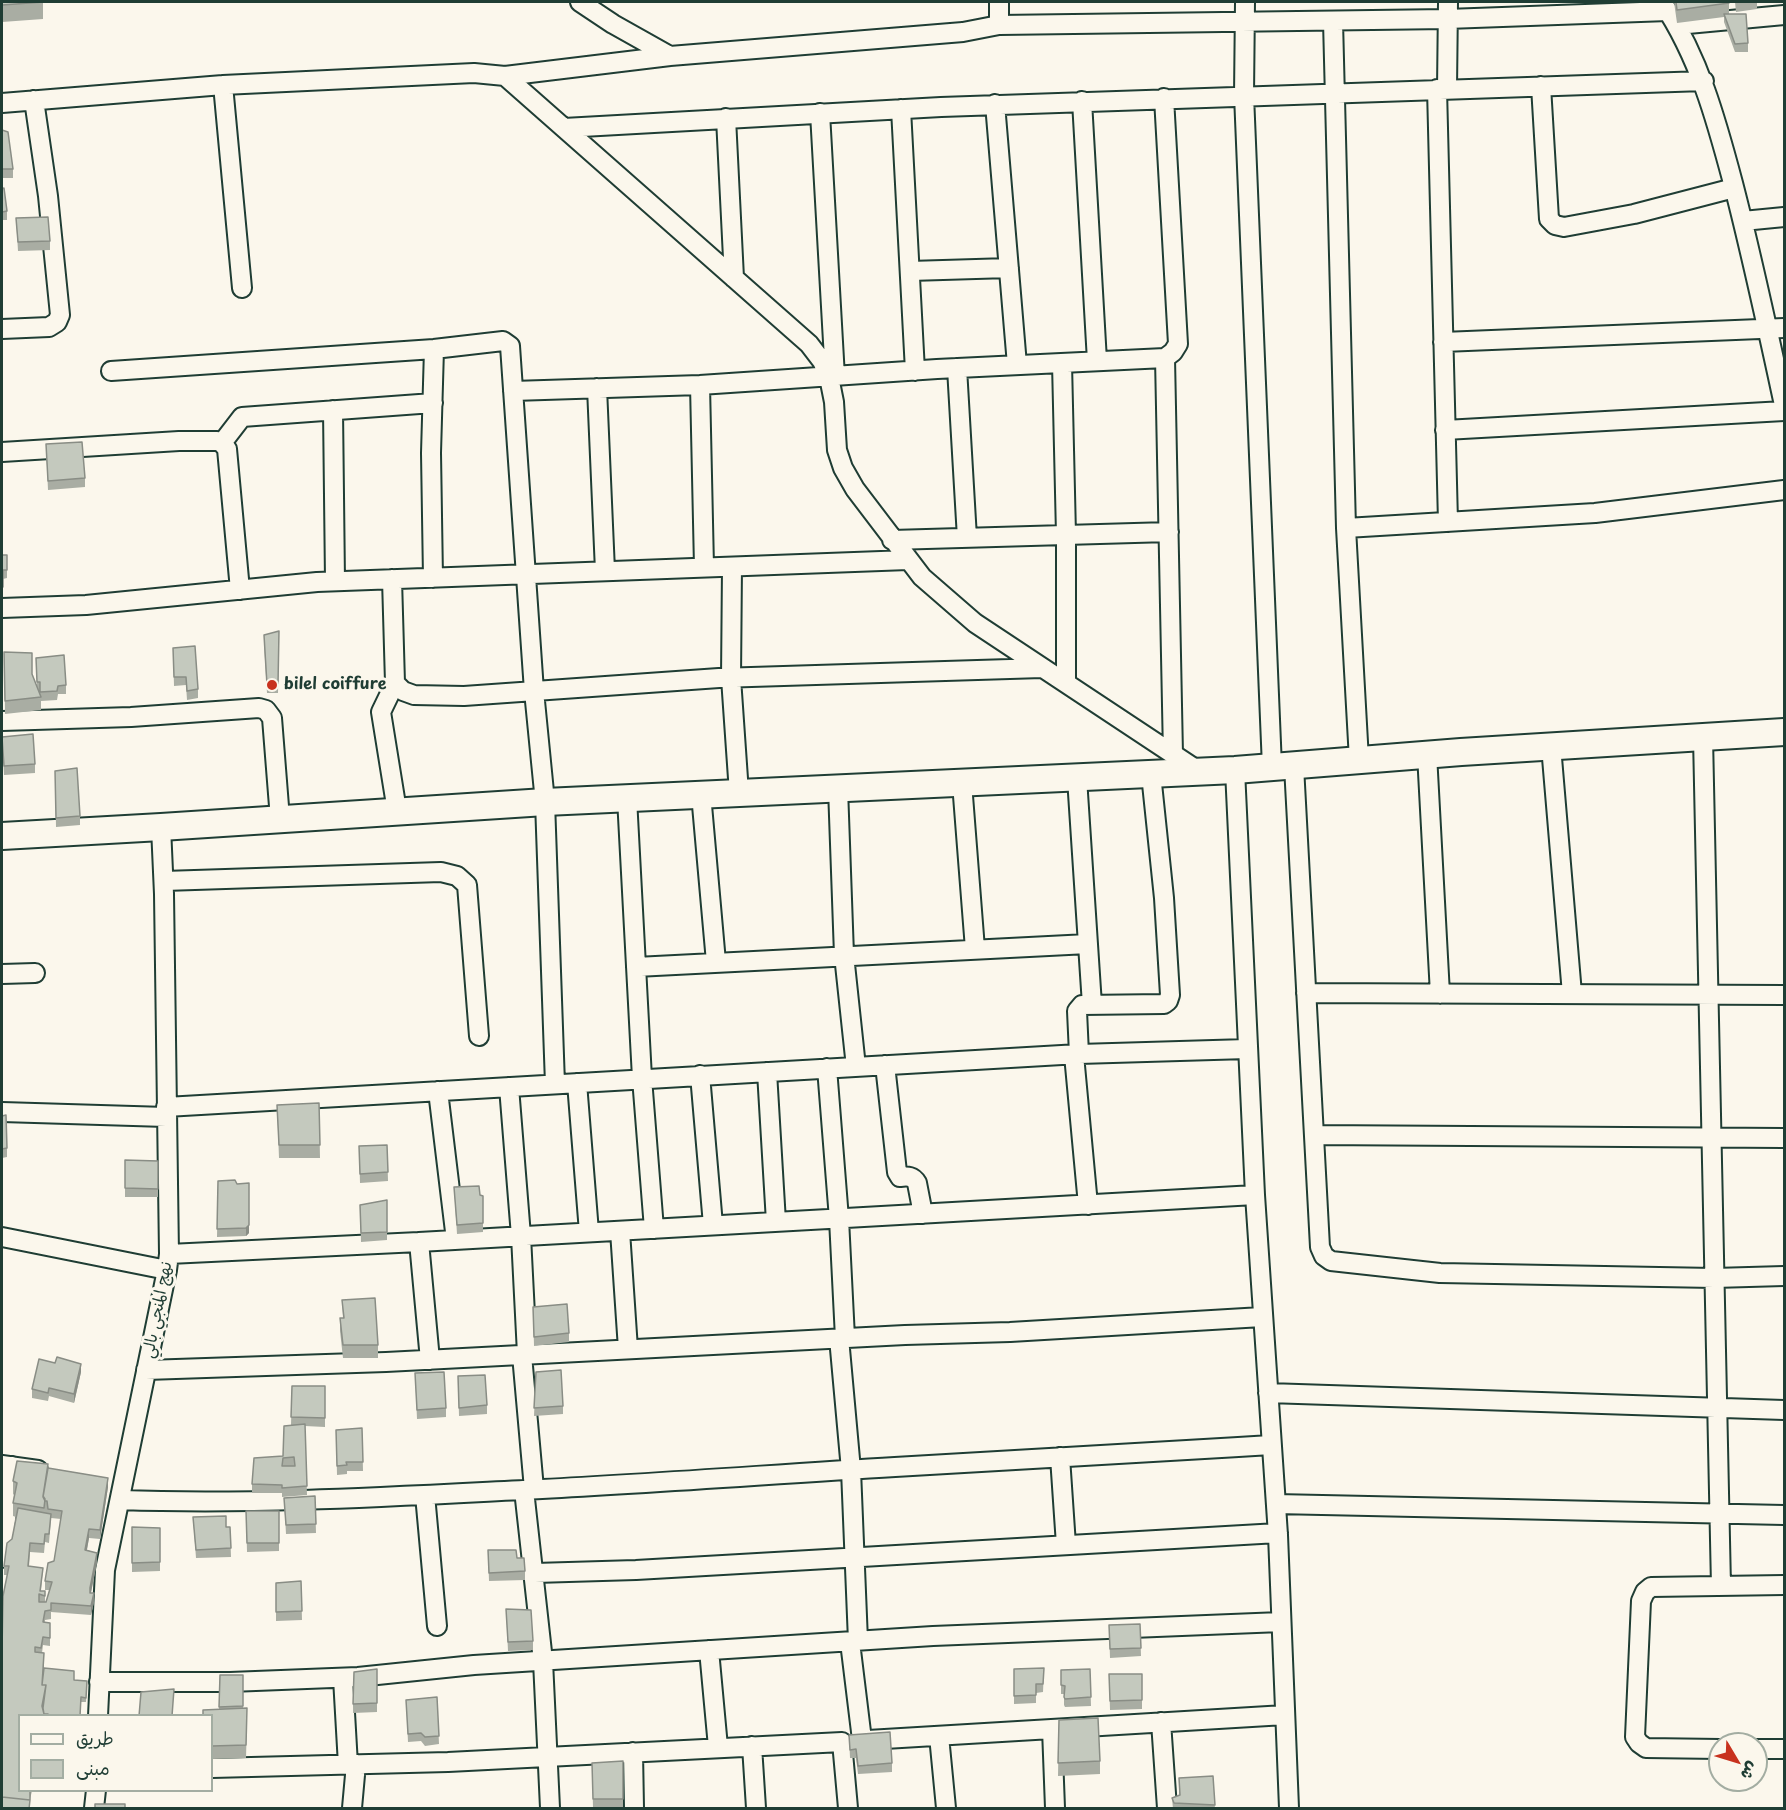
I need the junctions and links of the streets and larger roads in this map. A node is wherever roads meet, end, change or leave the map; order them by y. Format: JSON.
{"nodes":[{"id":1,"x":580,"y":2,"type":"edge"},
{"id":2,"x":999,"y":2,"type":"edge"},
{"id":3,"x":1245,"y":2,"type":"edge"},
{"id":4,"x":1448,"y":10,"type":"edge"},
{"id":5,"x":1669,"y":12,"type":"edge"},
{"id":6,"x":1785,"y":15,"type":"edge"},
{"id":7,"x":1333,"y":21,"type":"junction"},
{"id":8,"x":1245,"y":22,"type":"junction"},
{"id":9,"x":999,"y":26,"type":"junction"},
{"id":10,"x":670,"y":56,"type":"junction"},
{"id":11,"x":505,"y":76,"type":"junction"},
{"id":12,"x":1704,"y":81,"type":"junction"},
{"id":13,"x":223,"y":85,"type":"junction"},
{"id":14,"x":1540,"y":86,"type":"junction"},
{"id":15,"x":1442,"y":89,"type":"junction"},
{"id":16,"x":1335,"y":92,"type":"junction"},
{"id":17,"x":1244,"y":95,"type":"junction"},
{"id":18,"x":1164,"y":98,"type":"junction"},
{"id":19,"x":34,"y":100,"type":"junction"},
{"id":20,"x":1082,"y":101,"type":"junction"},
{"id":21,"x":2,"y":103,"type":"edge"},
{"id":22,"x":995,"y":104,"type":"junction"},
{"id":23,"x":901,"y":109,"type":"junction"},
{"id":24,"x":820,"y":113,"type":"junction"},
{"id":25,"x":726,"y":118,"type":"junction"},
{"id":26,"x":564,"y":128,"type":"junction"},
{"id":27,"x":1734,"y":188,"type":"junction"},
{"id":28,"x":1785,"y":217,"type":"edge"},
{"id":29,"x":1743,"y":220,"type":"junction"},
{"id":30,"x":1009,"y":268,"type":"junction"},
{"id":31,"x":910,"y":271,"type":"junction"},
{"id":32,"x":734,"y":278,"type":"junction"},
{"id":33,"x":242,"y":288,"type":"dead end"},
{"id":34,"x":1776,"y":328,"type":"edge"},
{"id":35,"x":2,"y":329,"type":"edge"},
{"id":36,"x":1443,"y":342,"type":"junction"},
{"id":37,"x":434,"y":349,"type":"junction"},
{"id":38,"x":1165,"y":358,"type":"junction"},
{"id":39,"x":1097,"y":361,"type":"junction"},
{"id":40,"x":1062,"y":363,"type":"junction"},
{"id":41,"x":1017,"y":365,"type":"junction"},
{"id":42,"x":957,"y":368,"type":"junction"},
{"id":43,"x":111,"y":371,"type":"dead end"},
{"id":44,"x":915,"y":371,"type":"junction"},
{"id":45,"x":832,"y":377,"type":"junction"},
{"id":46,"x":700,"y":385,"type":"junction"},
{"id":47,"x":597,"y":388,"type":"junction"},
{"id":48,"x":513,"y":391,"type":"junction"},
{"id":49,"x":433,"y":403,"type":"junction"},
{"id":50,"x":1785,"y":405,"type":"edge"},
{"id":51,"x":333,"y":410,"type":"junction"},
{"id":52,"x":1785,"y":411,"type":"edge"},
{"id":53,"x":1445,"y":430,"type":"junction"},
{"id":54,"x":222,"y":442,"type":"junction"},
{"id":55,"x":2,"y":452,"type":"edge"},
{"id":56,"x":1785,"y":490,"type":"edge"},
{"id":57,"x":1448,"y":522,"type":"junction"},
{"id":58,"x":1346,"y":528,"type":"junction"},
{"id":59,"x":1169,"y":532,"type":"junction"},
{"id":60,"x":1066,"y":535,"type":"junction"},
{"id":61,"x":967,"y":538,"type":"junction"},
{"id":62,"x":892,"y":540,"type":"junction"},
{"id":63,"x":908,"y":560,"type":"junction"},
{"id":64,"x":704,"y":567,"type":"junction"},
{"id":65,"x":732,"y":567,"type":"junction"},
{"id":66,"x":605,"y":571,"type":"junction"},
{"id":67,"x":526,"y":574,"type":"junction"},
{"id":68,"x":433,"y":578,"type":"junction"},
{"id":69,"x":392,"y":579,"type":"junction"},
{"id":70,"x":335,"y":582,"type":"junction"},
{"id":71,"x":240,"y":590,"type":"junction"},
{"id":72,"x":2,"y":608,"type":"edge"},
{"id":73,"x":1042,"y":668,"type":"junction"},
{"id":74,"x":731,"y":678,"type":"junction"},
{"id":75,"x":395,"y":683,"type":"junction"},
{"id":76,"x":1066,"y":683,"type":"junction"},
{"id":77,"x":534,"y":691,"type":"junction"},
{"id":78,"x":2,"y":721,"type":"edge"},
{"id":79,"x":1785,"y":732,"type":"edge"},
{"id":80,"x":1703,"y":737,"type":"junction"},
{"id":81,"x":1551,"y":746,"type":"junction"},
{"id":82,"x":1173,"y":754,"type":"junction"},
{"id":83,"x":1427,"y":754,"type":"junction"},
{"id":84,"x":1359,"y":760,"type":"junction"},
{"id":85,"x":1283,"y":766,"type":"junction"},
{"id":86,"x":1235,"y":770,"type":"junction"},
{"id":87,"x":1200,"y":772,"type":"junction"},
{"id":88,"x":1151,"y":774,"type":"junction"},
{"id":89,"x":1077,"y":778,"type":"junction"},
{"id":90,"x":962,"y":783,"type":"junction"},
{"id":91,"x":838,"y":788,"type":"junction"},
{"id":92,"x":739,"y":793,"type":"junction"},
{"id":93,"x":701,"y":794,"type":"junction"},
{"id":94,"x":627,"y":798,"type":"junction"},
{"id":95,"x":545,"y":802,"type":"junction"},
{"id":96,"x":397,"y":811,"type":"junction"},
{"id":97,"x":280,"y":819,"type":"junction"},
{"id":98,"x":2,"y":822,"type":"edge"},
{"id":99,"x":161,"y":827,"type":"junction"},
{"id":100,"x":2,"y":836,"type":"edge"},
{"id":101,"x":164,"y":881,"type":"junction"},
{"id":102,"x":1088,"y":944,"type":"junction"},
{"id":103,"x":975,"y":950,"type":"junction"},
{"id":104,"x":844,"y":955,"type":"junction"},
{"id":105,"x":716,"y":962,"type":"junction"},
{"id":106,"x":636,"y":967,"type":"junction"},
{"id":107,"x":35,"y":973,"type":"dead end"},
{"id":108,"x":2,"y":975,"type":"edge"},
{"id":109,"x":1306,"y":993,"type":"junction"},
{"id":110,"x":1440,"y":994,"type":"junction"},
{"id":111,"x":1572,"y":994,"type":"junction"},
{"id":112,"x":1709,"y":995,"type":"junction"},
{"id":113,"x":1785,"y":995,"type":"edge"},
{"id":114,"x":1092,"y":1005,"type":"junction"},
{"id":115,"x":479,"y":1036,"type":"dead end"},
{"id":116,"x":1247,"y":1049,"type":"junction"},
{"id":117,"x":1076,"y":1055,"type":"junction"},
{"id":118,"x":885,"y":1065,"type":"junction"},
{"id":119,"x":856,"y":1067,"type":"junction"},
{"id":120,"x":827,"y":1068,"type":"junction"},
{"id":121,"x":767,"y":1072,"type":"junction"},
{"id":122,"x":700,"y":1075,"type":"junction"},
{"id":123,"x":642,"y":1078,"type":"junction"},
{"id":124,"x":577,"y":1083,"type":"junction"},
{"id":125,"x":555,"y":1084,"type":"junction"},
{"id":126,"x":509,"y":1087,"type":"junction"},
{"id":127,"x":438,"y":1091,"type":"junction"},
{"id":128,"x":2,"y":1112,"type":"edge"},
{"id":129,"x":166,"y":1112,"type":"junction"},
{"id":130,"x":1314,"y":1135,"type":"junction"},
{"id":131,"x":1712,"y":1138,"type":"junction"},
{"id":132,"x":1785,"y":1138,"type":"edge"},
{"id":133,"x":1256,"y":1195,"type":"junction"},
{"id":134,"x":1088,"y":1205,"type":"junction"},
{"id":135,"x":923,"y":1214,"type":"junction"},
{"id":136,"x":839,"y":1219,"type":"junction"},
{"id":137,"x":776,"y":1222,"type":"junction"},
{"id":138,"x":713,"y":1225,"type":"junction"},
{"id":139,"x":654,"y":1229,"type":"junction"},
{"id":140,"x":620,"y":1230,"type":"junction"},
{"id":141,"x":589,"y":1232,"type":"junction"},
{"id":142,"x":521,"y":1236,"type":"junction"},
{"id":143,"x":2,"y":1237,"type":"edge"},
{"id":144,"x":456,"y":1240,"type":"junction"},
{"id":145,"x":419,"y":1242,"type":"junction"},
{"id":146,"x":168,"y":1262,"type":"junction"},
{"id":147,"x":1785,"y":1276,"type":"edge"},
{"id":148,"x":1714,"y":1278,"type":"junction"},
{"id":149,"x":1262,"y":1317,"type":"junction"},
{"id":150,"x":842,"y":1338,"type":"junction"},
{"id":151,"x":628,"y":1349,"type":"junction"},
{"id":152,"x":524,"y":1355,"type":"junction"},
{"id":153,"x":430,"y":1360,"type":"junction"},
{"id":154,"x":146,"y":1370,"type":"junction"},
{"id":155,"x":1268,"y":1393,"type":"junction"},
{"id":156,"x":1717,"y":1408,"type":"junction"},
{"id":157,"x":1785,"y":1410,"type":"edge"},
{"id":158,"x":1271,"y":1445,"type":"junction"},
{"id":159,"x":1060,"y":1458,"type":"junction"},
{"id":160,"x":7,"y":1465,"type":"edge"},
{"id":161,"x":851,"y":1470,"type":"junction"},
{"id":162,"x":56,"y":1473,"type":"edge"},
{"id":163,"x":101,"y":1480,"type":"edge"},
{"id":164,"x":529,"y":1490,"type":"junction"},
{"id":165,"x":121,"y":1491,"type":"junction"},
{"id":166,"x":425,"y":1495,"type":"junction"},
{"id":167,"x":1276,"y":1504,"type":"junction"},
{"id":168,"x":1719,"y":1514,"type":"junction"},
{"id":169,"x":1785,"y":1515,"type":"edge"},
{"id":170,"x":1278,"y":1533,"type":"junction"},
{"id":171,"x":1066,"y":1545,"type":"junction"},
{"id":172,"x":2,"y":1558,"type":"edge"},
{"id":173,"x":854,"y":1558,"type":"junction"},
{"id":174,"x":535,"y":1574,"type":"junction"},
{"id":175,"x":1785,"y":1585,"type":"edge"},
{"id":176,"x":1721,"y":1586,"type":"junction"},
{"id":177,"x":1281,"y":1622,"type":"junction"},
{"id":178,"x":437,"y":1626,"type":"dead end"},
{"id":179,"x":854,"y":1641,"type":"junction"},
{"id":180,"x":709,"y":1650,"type":"junction"},
{"id":181,"x":543,"y":1661,"type":"junction"},
{"id":182,"x":343,"y":1678,"type":"junction"},
{"id":183,"x":99,"y":1682,"type":"junction"},
{"id":184,"x":98,"y":1714,"type":"edge"},
{"id":185,"x":1285,"y":1715,"type":"junction"},
{"id":186,"x":1161,"y":1722,"type":"junction"},
{"id":187,"x":1052,"y":1729,"type":"junction"},
{"id":188,"x":939,"y":1736,"type":"junction"},
{"id":189,"x":862,"y":1740,"type":"junction"},
{"id":190,"x":842,"y":1742,"type":"junction"},
{"id":191,"x":752,"y":1746,"type":"junction"},
{"id":192,"x":718,"y":1748,"type":"junction"},
{"id":193,"x":1708,"y":1749,"type":"edge"},
{"id":194,"x":1768,"y":1749,"type":"edge"},
{"id":195,"x":1785,"y":1749,"type":"edge"},
{"id":196,"x":633,"y":1752,"type":"junction"},
{"id":197,"x":549,"y":1756,"type":"junction"},
{"id":198,"x":352,"y":1764,"type":"junction"},
{"id":199,"x":213,"y":1768,"type":"edge"},
{"id":200,"x":96,"y":1792,"type":"edge"},
{"id":201,"x":94,"y":1809,"type":"edge"},
{"id":202,"x":352,"y":1809,"type":"edge"},
{"id":203,"x":550,"y":1809,"type":"edge"},
{"id":204,"x":634,"y":1809,"type":"edge"},
{"id":205,"x":756,"y":1809,"type":"edge"},
{"id":206,"x":848,"y":1809,"type":"edge"},
{"id":207,"x":946,"y":1809,"type":"edge"},
{"id":208,"x":1055,"y":1809,"type":"edge"},
{"id":209,"x":1167,"y":1809,"type":"edge"},
{"id":210,"x":1289,"y":1809,"type":"edge"}],
"edges":[{"from":1,"to":10,"type":"street"},
{"from":2,"to":9,"type":"street"},
{"from":3,"to":8,"type":"street"},
{"from":4,"to":5,"type":"street"},
{"from":4,"to":7,"type":"street"},
{"from":4,"to":15,"type":"street"},
{"from":5,"to":6,"type":"street"},
{"from":5,"to":12,"type":"street"},
{"from":7,"to":8,"type":"street"},
{"from":7,"to":16,"type":"street"},
{"from":8,"to":9,"type":"street"},
{"from":8,"to":17,"type":"street"},
{"from":9,"to":10,"type":"street"},
{"from":10,"to":11,"type":"street"},
{"from":11,"to":13,"type":"street"},
{"from":11,"to":26,"type":"street"},
{"from":12,"to":14,"type":"street"},
{"from":12,"to":27,"type":"street"},
{"from":13,"to":19,"type":"street"},
{"from":13,"to":33,"type":"street"},
{"from":14,"to":15,"type":"street"},
{"from":14,"to":27,"type":"street"},
{"from":15,"to":16,"type":"street"},
{"from":15,"to":36,"type":"street"},
{"from":16,"to":17,"type":"street"},
{"from":16,"to":58,"type":"street"},
{"from":17,"to":18,"type":"street"},
{"from":17,"to":85,"type":"street"},
{"from":18,"to":20,"type":"street"},
{"from":18,"to":38,"type":"street"},
{"from":19,"to":21,"type":"street"},
{"from":19,"to":35,"type":"street"},
{"from":20,"to":22,"type":"street"},
{"from":20,"to":39,"type":"street"},
{"from":22,"to":23,"type":"street"},
{"from":22,"to":30,"type":"street"},
{"from":23,"to":24,"type":"street"},
{"from":23,"to":31,"type":"street"},
{"from":24,"to":25,"type":"street"},
{"from":24,"to":45,"type":"street"},
{"from":25,"to":26,"type":"street"},
{"from":25,"to":32,"type":"street"},
{"from":26,"to":32,"type":"street"},
{"from":27,"to":29,"type":"street"},
{"from":28,"to":29,"type":"street"},
{"from":29,"to":34,"type":"street"},
{"from":30,"to":31,"type":"street"},
{"from":30,"to":41,"type":"street"},
{"from":31,"to":44,"type":"street"},
{"from":32,"to":45,"type":"street"},
{"from":34,"to":36,"type":"street"},
{"from":34,"to":50,"type":"street"},
{"from":36,"to":53,"type":"street"},
{"from":37,"to":43,"type":"street"},
{"from":37,"to":48,"type":"street"},
{"from":37,"to":49,"type":"street"},
{"from":38,"to":39,"type":"street"},
{"from":38,"to":59,"type":"street"},
{"from":39,"to":40,"type":"street"},
{"from":40,"to":41,"type":"street"},
{"from":40,"to":60,"type":"street"},
{"from":41,"to":42,"type":"street"},
{"from":42,"to":44,"type":"street"},
{"from":42,"to":61,"type":"street"},
{"from":44,"to":45,"type":"street"},
{"from":45,"to":46,"type":"street"},
{"from":45,"to":62,"type":"street"},
{"from":46,"to":47,"type":"street"},
{"from":46,"to":64,"type":"street"},
{"from":47,"to":48,"type":"street"},
{"from":47,"to":66,"type":"street"},
{"from":48,"to":67,"type":"street"},
{"from":49,"to":51,"type":"street"},
{"from":49,"to":68,"type":"street"},
{"from":51,"to":54,"type":"street"},
{"from":51,"to":70,"type":"street"},
{"from":52,"to":53,"type":"street"},
{"from":53,"to":57,"type":"street"},
{"from":54,"to":55,"type":"street"},
{"from":54,"to":71,"type":"street"},
{"from":56,"to":57,"type":"street"},
{"from":57,"to":58,"type":"street"},
{"from":58,"to":84,"type":"street"},
{"from":59,"to":60,"type":"street"},
{"from":59,"to":82,"type":"street"},
{"from":60,"to":61,"type":"street"},
{"from":60,"to":76,"type":"street"},
{"from":61,"to":62,"type":"street"},
{"from":62,"to":63,"type":"street"},
{"from":63,"to":65,"type":"street"},
{"from":63,"to":73,"type":"street"},
{"from":64,"to":65,"type":"street"},
{"from":64,"to":66,"type":"street"},
{"from":65,"to":74,"type":"street"},
{"from":66,"to":67,"type":"street"},
{"from":67,"to":68,"type":"street"},
{"from":67,"to":77,"type":"street"},
{"from":68,"to":69,"type":"street"},
{"from":69,"to":70,"type":"street"},
{"from":69,"to":75,"type":"street"},
{"from":70,"to":71,"type":"street"},
{"from":71,"to":72,"type":"street"},
{"from":73,"to":74,"type":"street"},
{"from":73,"to":76,"type":"street"},
{"from":74,"to":77,"type":"street"},
{"from":74,"to":92,"type":"street"},
{"from":75,"to":77,"type":"street"},
{"from":75,"to":96,"type":"street"},
{"from":76,"to":82,"type":"street"},
{"from":77,"to":95,"type":"street"},
{"from":78,"to":97,"type":"street"},
{"from":79,"to":80,"type":"street"},
{"from":80,"to":81,"type":"street"},
{"from":80,"to":112,"type":"street"},
{"from":81,"to":83,"type":"street"},
{"from":81,"to":111,"type":"street"},
{"from":82,"to":87,"type":"street"},
{"from":83,"to":84,"type":"street"},
{"from":83,"to":110,"type":"street"},
{"from":84,"to":85,"type":"street"},
{"from":85,"to":86,"type":"street"},
{"from":85,"to":109,"type":"street"},
{"from":86,"to":87,"type":"street"},
{"from":86,"to":116,"type":"street"},
{"from":87,"to":88,"type":"street"},
{"from":88,"to":89,"type":"street"},
{"from":88,"to":114,"type":"street"},
{"from":89,"to":90,"type":"street"},
{"from":89,"to":102,"type":"street"},
{"from":90,"to":91,"type":"street"},
{"from":90,"to":103,"type":"street"},
{"from":91,"to":92,"type":"street"},
{"from":91,"to":104,"type":"street"},
{"from":92,"to":93,"type":"street"},
{"from":93,"to":94,"type":"street"},
{"from":93,"to":105,"type":"street"},
{"from":94,"to":95,"type":"street"},
{"from":94,"to":106,"type":"street"},
{"from":95,"to":96,"type":"street"},
{"from":95,"to":125,"type":"street"},
{"from":96,"to":97,"type":"street"},
{"from":97,"to":99,"type":"street"},
{"from":98,"to":100,"type":"street"},
{"from":99,"to":100,"type":"street"},
{"from":99,"to":101,"type":"street","name":"نهج المنجي بالي"},
{"from":101,"to":115,"type":"street"},
{"from":101,"to":129,"type":"street","name":"نهج المنجي بالي"},
{"from":102,"to":103,"type":"street"},
{"from":102,"to":114,"type":"street"},
{"from":103,"to":104,"type":"street"},
{"from":104,"to":105,"type":"street"},
{"from":104,"to":119,"type":"street"},
{"from":105,"to":106,"type":"street"},
{"from":106,"to":123,"type":"street"},
{"from":107,"to":108,"type":"street"},
{"from":109,"to":110,"type":"street"},
{"from":109,"to":130,"type":"street"},
{"from":110,"to":111,"type":"street"},
{"from":111,"to":112,"type":"street"},
{"from":112,"to":113,"type":"street"},
{"from":112,"to":131,"type":"street"},
{"from":114,"to":117,"type":"street"},
{"from":116,"to":117,"type":"street"},
{"from":116,"to":133,"type":"street"},
{"from":117,"to":118,"type":"street"},
{"from":117,"to":134,"type":"street"},
{"from":118,"to":119,"type":"street"},
{"from":118,"to":135,"type":"street"},
{"from":119,"to":120,"type":"street"},
{"from":120,"to":121,"type":"street"},
{"from":120,"to":136,"type":"street"},
{"from":121,"to":122,"type":"street"},
{"from":121,"to":137,"type":"street"},
{"from":122,"to":123,"type":"street"},
{"from":122,"to":138,"type":"street"},
{"from":123,"to":124,"type":"street"},
{"from":123,"to":139,"type":"street"},
{"from":124,"to":125,"type":"street"},
{"from":124,"to":141,"type":"street"},
{"from":125,"to":126,"type":"street"},
{"from":126,"to":127,"type":"street"},
{"from":126,"to":142,"type":"street"},
{"from":127,"to":129,"type":"street"},
{"from":127,"to":144,"type":"street"},
{"from":128,"to":129,"type":"street"},
{"from":129,"to":146,"type":"street","name":"نهج المنجي بالي"},
{"from":130,"to":131,"type":"street"},
{"from":130,"to":148,"type":"street"},
{"from":131,"to":132,"type":"street"},
{"from":131,"to":148,"type":"street"},
{"from":133,"to":134,"type":"street"},
{"from":133,"to":149,"type":"street"},
{"from":134,"to":135,"type":"street"},
{"from":135,"to":136,"type":"street"},
{"from":136,"to":137,"type":"street"},
{"from":136,"to":150,"type":"street"},
{"from":137,"to":138,"type":"street"},
{"from":138,"to":139,"type":"street"},
{"from":139,"to":140,"type":"street"},
{"from":140,"to":141,"type":"street"},
{"from":140,"to":151,"type":"street"},
{"from":141,"to":142,"type":"street"},
{"from":142,"to":144,"type":"street"},
{"from":142,"to":152,"type":"street"},
{"from":143,"to":146,"type":"street"},
{"from":144,"to":145,"type":"street"},
{"from":145,"to":146,"type":"street"},
{"from":145,"to":153,"type":"street"},
{"from":146,"to":154,"type":"street","name":"نهج المنجي بالي"},
{"from":147,"to":148,"type":"street"},
{"from":148,"to":156,"type":"street"},
{"from":149,"to":150,"type":"street"},
{"from":149,"to":155,"type":"street"},
{"from":150,"to":151,"type":"street"},
{"from":150,"to":161,"type":"street"},
{"from":151,"to":152,"type":"street"},
{"from":152,"to":153,"type":"street"},
{"from":152,"to":164,"type":"street"},
{"from":153,"to":154,"type":"street"},
{"from":154,"to":165,"type":"street","name":"نهج المنجي بالي"},
{"from":155,"to":156,"type":"street"},
{"from":155,"to":158,"type":"street"},
{"from":156,"to":157,"type":"street"},
{"from":156,"to":168,"type":"street"},
{"from":158,"to":159,"type":"street"},
{"from":158,"to":167,"type":"street"},
{"from":159,"to":161,"type":"street"},
{"from":159,"to":171,"type":"street"},
{"from":160,"to":162,"type":"street"},
{"from":160,"to":172,"type":"street"},
{"from":161,"to":164,"type":"street"},
{"from":161,"to":173,"type":"street"},
{"from":163,"to":165,"type":"street"},
{"from":164,"to":166,"type":"street"},
{"from":164,"to":174,"type":"street"},
{"from":165,"to":166,"type":"street"},
{"from":165,"to":183,"type":"street","name":"نهج المنجي بالي"},
{"from":166,"to":178,"type":"street"},
{"from":167,"to":168,"type":"street"},
{"from":167,"to":170,"type":"street"},
{"from":168,"to":169,"type":"street"},
{"from":168,"to":176,"type":"street"},
{"from":170,"to":171,"type":"street"},
{"from":170,"to":177,"type":"street"},
{"from":171,"to":173,"type":"street"},
{"from":173,"to":174,"type":"street"},
{"from":173,"to":179,"type":"street"},
{"from":174,"to":181,"type":"street"},
{"from":175,"to":176,"type":"street"},
{"from":176,"to":193,"type":"street"},
{"from":177,"to":179,"type":"street"},
{"from":177,"to":185,"type":"street"},
{"from":179,"to":180,"type":"street"},
{"from":179,"to":189,"type":"street"},
{"from":180,"to":181,"type":"street"},
{"from":180,"to":192,"type":"street"},
{"from":181,"to":182,"type":"street"},
{"from":181,"to":197,"type":"street"},
{"from":182,"to":183,"type":"street"},
{"from":182,"to":198,"type":"street"},
{"from":183,"to":184,"type":"street","name":"نهج المنجي بالي"},
{"from":185,"to":186,"type":"street"},
{"from":185,"to":210,"type":"street"},
{"from":186,"to":187,"type":"street"},
{"from":186,"to":209,"type":"street"},
{"from":187,"to":188,"type":"street"},
{"from":187,"to":208,"type":"street"},
{"from":188,"to":189,"type":"street"},
{"from":188,"to":207,"type":"street"},
{"from":189,"to":190,"type":"street"},
{"from":190,"to":191,"type":"street"},
{"from":190,"to":206,"type":"street"},
{"from":191,"to":192,"type":"street"},
{"from":191,"to":205,"type":"street"},
{"from":192,"to":196,"type":"street"},
{"from":194,"to":195,"type":"street"},
{"from":196,"to":197,"type":"street"},
{"from":196,"to":204,"type":"street"},
{"from":197,"to":198,"type":"street"},
{"from":197,"to":203,"type":"street"},
{"from":198,"to":199,"type":"street"},
{"from":198,"to":202,"type":"street"},
{"from":200,"to":201,"type":"street"}]}
